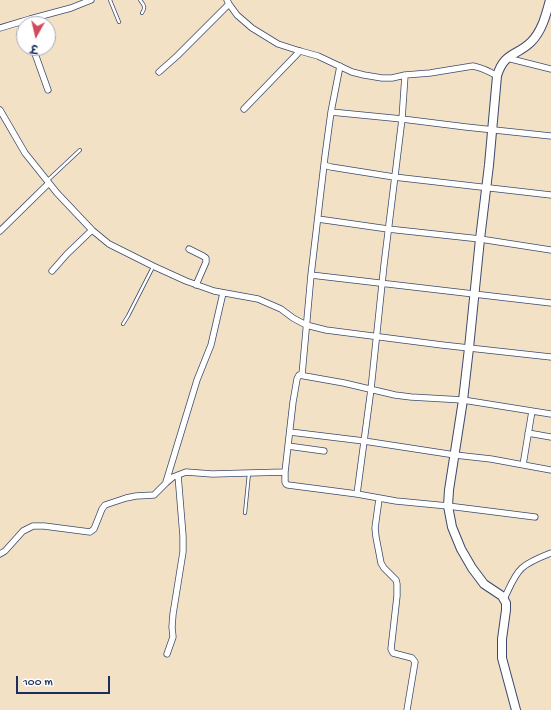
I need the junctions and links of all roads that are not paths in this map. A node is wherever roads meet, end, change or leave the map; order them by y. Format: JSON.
{"nodes":[{"id":1,"x":91,"y":0,"type":"edge"},
{"id":2,"x":110,"y":0,"type":"edge"},
{"id":3,"x":140,"y":0,"type":"edge"},
{"id":4,"x":550,"y":0,"type":"edge"},
{"id":5,"x":228,"y":2,"type":"edge"},
{"id":6,"x":142,"y":13,"type":"dead end"},
{"id":7,"x":42,"y":16,"type":"edge"},
{"id":8,"x":119,"y":22,"type":"dead end"},
{"id":9,"x":16,"y":23,"type":"edge"},
{"id":10,"x":0,"y":28,"type":"edge"},
{"id":11,"x":300,"y":51,"type":"junction"},
{"id":12,"x":36,"y":56,"type":"edge"},
{"id":13,"x":507,"y":58,"type":"junction"},
{"id":14,"x":340,"y":66,"type":"junction"},
{"id":15,"x":551,"y":69,"type":"edge"},
{"id":16,"x":159,"y":72,"type":"dead end"},
{"id":17,"x":405,"y":75,"type":"junction"},
{"id":18,"x":497,"y":76,"type":"junction"},
{"id":19,"x":48,"y":90,"type":"dead end"},
{"id":20,"x":244,"y":109,"type":"dead end"},
{"id":21,"x":0,"y":110,"type":"edge"},
{"id":22,"x":331,"y":112,"type":"junction"},
{"id":23,"x":402,"y":119,"type":"junction"},
{"id":24,"x":492,"y":130,"type":"junction"},
{"id":25,"x":551,"y":136,"type":"edge"},
{"id":26,"x":80,"y":150,"type":"dead end"},
{"id":27,"x":324,"y":165,"type":"junction"},
{"id":28,"x":394,"y":177,"type":"junction"},
{"id":29,"x":48,"y":182,"type":"junction"},
{"id":30,"x":486,"y":187,"type":"junction"},
{"id":31,"x":551,"y":195,"type":"edge"},
{"id":32,"x":318,"y":219,"type":"junction"},
{"id":33,"x":388,"y":229,"type":"junction"},
{"id":34,"x":92,"y":230,"type":"junction"},
{"id":35,"x":0,"y":231,"type":"edge"},
{"id":36,"x":480,"y":239,"type":"junction"},
{"id":37,"x":189,"y":249,"type":"dead end"},
{"id":38,"x":551,"y":250,"type":"edge"},
{"id":39,"x":153,"y":266,"type":"junction"},
{"id":40,"x":52,"y":271,"type":"dead end"},
{"id":41,"x":311,"y":275,"type":"junction"},
{"id":42,"x":382,"y":283,"type":"junction"},
{"id":43,"x":196,"y":285,"type":"junction"},
{"id":44,"x":223,"y":294,"type":"junction"},
{"id":45,"x":475,"y":294,"type":"junction"},
{"id":46,"x":551,"y":303,"type":"edge"},
{"id":47,"x":123,"y":324,"type":"dead end"},
{"id":48,"x":306,"y":325,"type":"junction"},
{"id":49,"x":377,"y":336,"type":"junction"},
{"id":50,"x":469,"y":348,"type":"junction"},
{"id":51,"x":551,"y":357,"type":"edge"},
{"id":52,"x":302,"y":375,"type":"junction"},
{"id":53,"x":371,"y":389,"type":"junction"},
{"id":54,"x":463,"y":400,"type":"junction"},
{"id":55,"x":532,"y":412,"type":"junction"},
{"id":56,"x":551,"y":414,"type":"edge"},
{"id":57,"x":290,"y":432,"type":"junction"},
{"id":58,"x":528,"y":433,"type":"junction"},
{"id":59,"x":551,"y":437,"type":"edge"},
{"id":60,"x":364,"y":441,"type":"junction"},
{"id":61,"x":288,"y":446,"type":"junction"},
{"id":62,"x":324,"y":451,"type":"dead end"},
{"id":63,"x":455,"y":455,"type":"junction"},
{"id":64,"x":523,"y":465,"type":"junction"},
{"id":65,"x":551,"y":470,"type":"edge"},
{"id":66,"x":285,"y":472,"type":"junction"},
{"id":67,"x":249,"y":473,"type":"junction"},
{"id":68,"x":178,"y":475,"type":"junction"},
{"id":69,"x":166,"y":483,"type":"junction"},
{"id":70,"x":357,"y":494,"type":"junction"},
{"id":71,"x":379,"y":499,"type":"junction"},
{"id":72,"x":448,"y":506,"type":"junction"},
{"id":73,"x":245,"y":513,"type":"dead end"},
{"id":74,"x":535,"y":518,"type":"dead end"},
{"id":75,"x":551,"y":553,"type":"edge"},
{"id":76,"x":0,"y":554,"type":"edge"},
{"id":77,"x":504,"y":599,"type":"junction"},
{"id":78,"x":167,"y":654,"type":"dead end"},
{"id":79,"x":407,"y":710,"type":"edge"},
{"id":80,"x":516,"y":710,"type":"edge"}],
"edges":[{"from":1,"to":7,"type":"street"},
{"from":2,"to":8,"type":"lane"},
{"from":3,"to":6,"type":"lane"},
{"from":4,"to":13,"type":"main road"},
{"from":5,"to":11,"type":"street"},
{"from":5,"to":16,"type":"street"},
{"from":9,"to":10,"type":"street"},
{"from":11,"to":14,"type":"street"},
{"from":11,"to":20,"type":"street"},
{"from":12,"to":19,"type":"street"},
{"from":13,"to":15,"type":"street"},
{"from":13,"to":18,"type":"main road"},
{"from":14,"to":17,"type":"street"},
{"from":14,"to":22,"type":"street"},
{"from":17,"to":18,"type":"street"},
{"from":17,"to":23,"type":"street"},
{"from":18,"to":24,"type":"main road"},
{"from":21,"to":29,"type":"street"},
{"from":22,"to":23,"type":"street"},
{"from":22,"to":27,"type":"street"},
{"from":23,"to":24,"type":"street"},
{"from":23,"to":28,"type":"street"},
{"from":24,"to":25,"type":"street"},
{"from":24,"to":30,"type":"main road"},
{"from":26,"to":29,"type":"lane"},
{"from":27,"to":28,"type":"street"},
{"from":27,"to":32,"type":"street"},
{"from":28,"to":30,"type":"street"},
{"from":28,"to":33,"type":"street"},
{"from":29,"to":34,"type":"street"},
{"from":29,"to":35,"type":"street"},
{"from":30,"to":31,"type":"street"},
{"from":30,"to":36,"type":"main road"},
{"from":32,"to":33,"type":"street"},
{"from":32,"to":41,"type":"street"},
{"from":33,"to":36,"type":"street"},
{"from":33,"to":42,"type":"street"},
{"from":34,"to":39,"type":"street"},
{"from":34,"to":40,"type":"street"},
{"from":36,"to":38,"type":"street"},
{"from":36,"to":45,"type":"main road"},
{"from":37,"to":43,"type":"street"},
{"from":39,"to":43,"type":"street"},
{"from":39,"to":47,"type":"lane"},
{"from":41,"to":42,"type":"street"},
{"from":41,"to":48,"type":"street"},
{"from":42,"to":45,"type":"street"},
{"from":42,"to":49,"type":"street"},
{"from":43,"to":44,"type":"street"},
{"from":44,"to":48,"type":"street"},
{"from":44,"to":69,"type":"street"},
{"from":45,"to":46,"type":"street"},
{"from":45,"to":50,"type":"main road"},
{"from":48,"to":49,"type":"street"},
{"from":48,"to":52,"type":"street"},
{"from":49,"to":50,"type":"street"},
{"from":49,"to":53,"type":"street"},
{"from":50,"to":51,"type":"street"},
{"from":50,"to":54,"type":"main road"},
{"from":52,"to":53,"type":"street"},
{"from":52,"to":57,"type":"street"},
{"from":53,"to":54,"type":"street"},
{"from":53,"to":60,"type":"street"},
{"from":54,"to":55,"type":"street"},
{"from":54,"to":63,"type":"main road"},
{"from":55,"to":56,"type":"street"},
{"from":55,"to":58,"type":"street"},
{"from":57,"to":60,"type":"street"},
{"from":57,"to":61,"type":"street"},
{"from":58,"to":59,"type":"street"},
{"from":58,"to":64,"type":"street"},
{"from":60,"to":63,"type":"street"},
{"from":60,"to":70,"type":"street"},
{"from":61,"to":62,"type":"street"},
{"from":61,"to":66,"type":"street"},
{"from":63,"to":64,"type":"street"},
{"from":63,"to":72,"type":"main road"},
{"from":64,"to":65,"type":"street"},
{"from":66,"to":67,"type":"street"},
{"from":66,"to":70,"type":"street"},
{"from":67,"to":68,"type":"street"},
{"from":67,"to":73,"type":"lane"},
{"from":68,"to":69,"type":"street"},
{"from":68,"to":78,"type":"street"},
{"from":69,"to":76,"type":"street"},
{"from":70,"to":71,"type":"street"},
{"from":71,"to":72,"type":"street"},
{"from":71,"to":79,"type":"street"},
{"from":72,"to":74,"type":"street"},
{"from":72,"to":77,"type":"main road"},
{"from":75,"to":77,"type":"street"},
{"from":77,"to":80,"type":"main road"}]}
